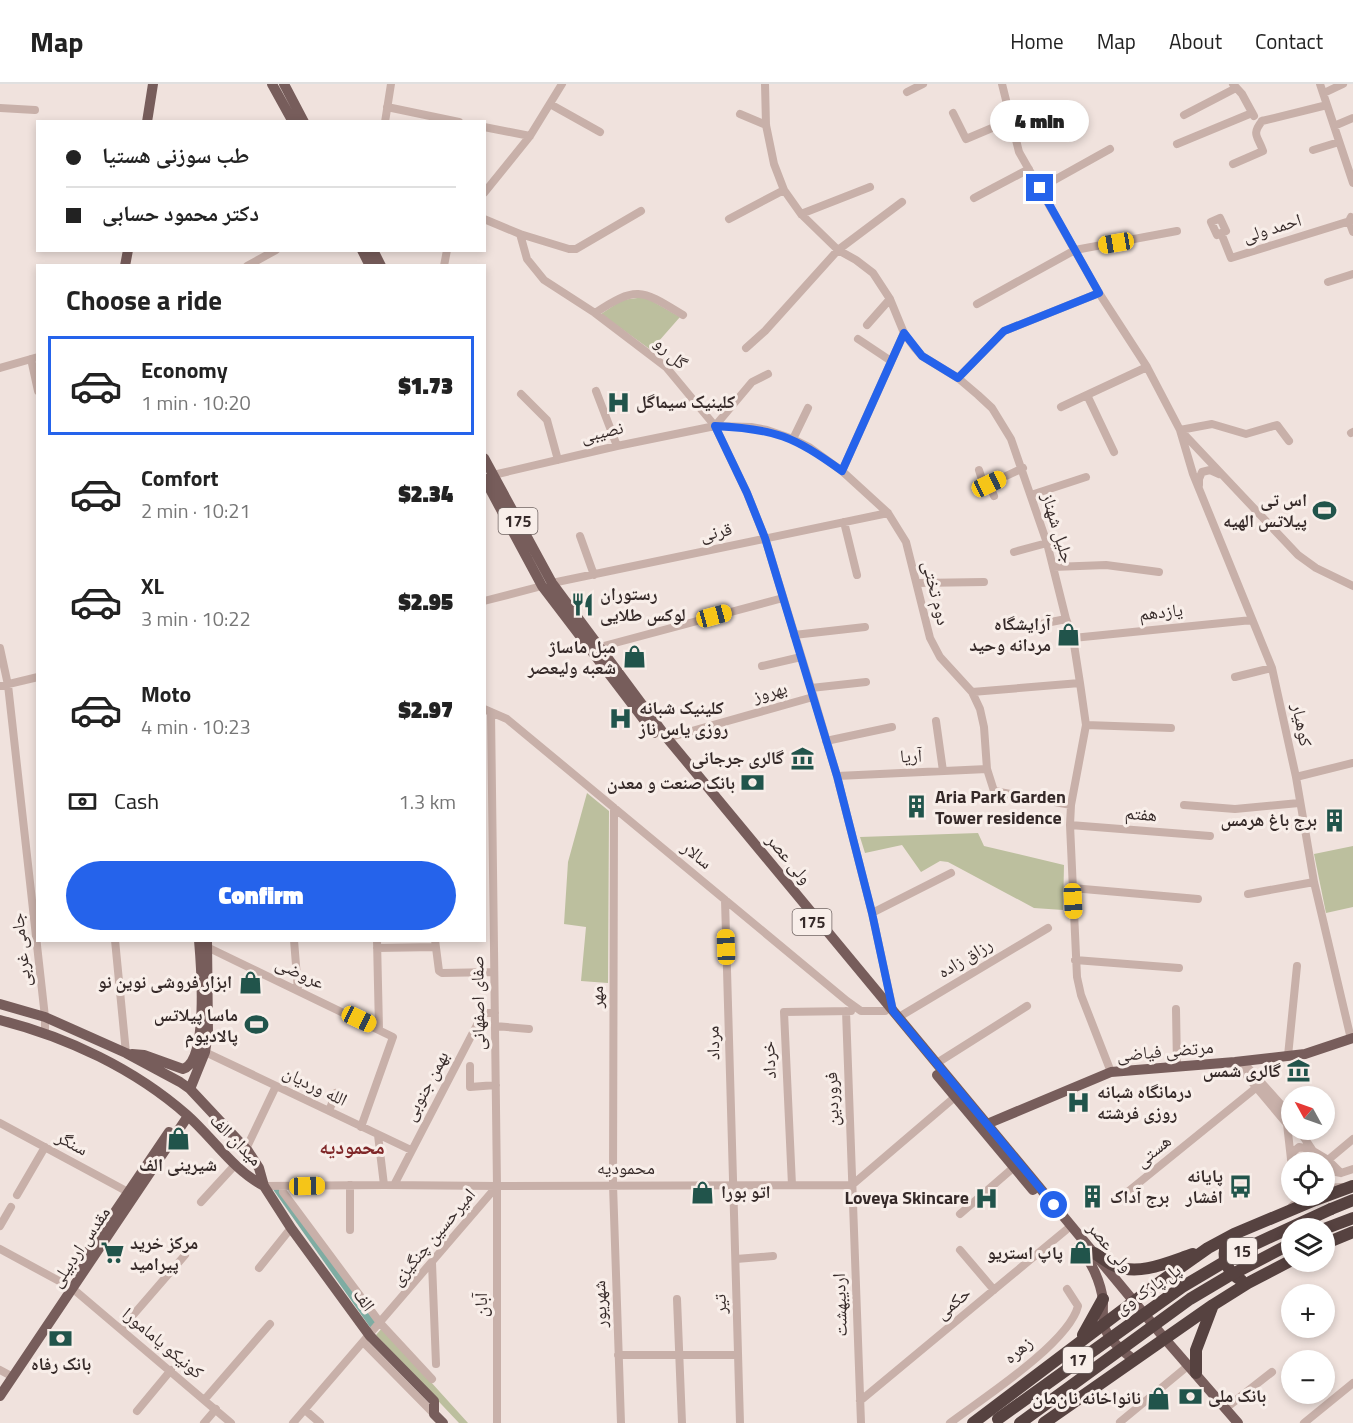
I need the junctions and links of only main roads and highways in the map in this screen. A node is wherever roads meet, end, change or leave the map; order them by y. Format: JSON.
{"nodes":[{"id":1,"x":153,"y":84,"type":"edge"},
{"id":2,"x":272,"y":84,"type":"edge"},
{"id":3,"x":284,"y":84,"type":"edge"},
{"id":4,"x":147,"y":120,"type":"edge"},
{"id":5,"x":291,"y":120,"type":"edge"},
{"id":6,"x":303,"y":120,"type":"edge"},
{"id":7,"x":489,"y":476,"type":"edge"},
{"id":8,"x":547,"y":585,"type":"junction"},
{"id":9,"x":204,"y":943,"type":"edge"},
{"id":10,"x":0,"y":1004,"type":"edge"},
{"id":11,"x":892,"y":1013,"type":"junction"},
{"id":12,"x":0,"y":1020,"type":"edge"},
{"id":13,"x":1352,"y":1038,"type":"edge"},
{"id":14,"x":126,"y":1053,"type":"junction"},
{"id":15,"x":190,"y":1089,"type":"junction"},
{"id":16,"x":185,"y":1114,"type":"junction"},
{"id":17,"x":987,"y":1124,"type":"junction"},
{"id":18,"x":247,"y":1150,"type":"junction"},
{"id":19,"x":235,"y":1165,"type":"junction"},
{"id":20,"x":264,"y":1186,"type":"junction"},
{"id":21,"x":1353,"y":1186,"type":"edge"},
{"id":22,"x":1353,"y":1200,"type":"edge"},
{"id":23,"x":1353,"y":1218,"type":"edge"},
{"id":24,"x":1335,"y":1224,"type":"edge"},
{"id":25,"x":1353,"y":1232,"type":"edge"},
{"id":26,"x":1234,"y":1234,"type":"junction"},
{"id":27,"x":1335,"y":1239,"type":"edge"},
{"id":28,"x":1208,"y":1248,"type":"junction"},
{"id":29,"x":1281,"y":1249,"type":"edge"},
{"id":30,"x":1090,"y":1254,"type":"junction"},
{"id":31,"x":1281,"y":1266,"type":"edge"},
{"id":32,"x":1248,"y":1282,"type":"junction"},
{"id":33,"x":69,"y":1287,"type":"junction"},
{"id":34,"x":1103,"y":1299,"type":"junction"},
{"id":35,"x":1134,"y":1301,"type":"junction"},
{"id":36,"x":1159,"y":1303,"type":"joint"},
{"id":37,"x":1213,"y":1305,"type":"junction"},
{"id":38,"x":1159,"y":1320,"type":"joint"},
{"id":39,"x":1104,"y":1324,"type":"junction"},
{"id":40,"x":1165,"y":1339,"type":"junction"},
{"id":41,"x":1077,"y":1343,"type":"junction"},
{"id":42,"x":1060,"y":1357,"type":"junction"},
{"id":43,"x":1134,"y":1360,"type":"junction"},
{"id":44,"x":1193,"y":1369,"type":"junction"},
{"id":45,"x":6,"y":1374,"type":"edge"},
{"id":46,"x":0,"y":1384,"type":"edge"},
{"id":47,"x":1085,"y":1393,"type":"junction"},
{"id":48,"x":0,"y":1396,"type":"edge"},
{"id":49,"x":995,"y":1421,"type":"edge"},
{"id":50,"x":442,"y":1423,"type":"edge"},
{"id":51,"x":973,"y":1423,"type":"edge"},
{"id":52,"x":1020,"y":1423,"type":"edge"},
{"id":53,"x":1044,"y":1423,"type":"edge"},
{"id":54,"x":1238,"y":1423,"type":"edge"}],
"edges":[{"from":1,"to":4,"type":"main road"},
{"from":2,"to":5,"type":"main road"},
{"from":3,"to":6,"type":"main road"},
{"from":7,"to":8,"type":"main road","name":"ولی عصر","number":"175"},
{"from":8,"to":11,"type":"main road","name":"ولی عصر","number":"175"},
{"from":8,"to":11,"type":"main road","name":"ولی عصر","number":"175"},
{"from":9,"to":14,"type":"main road"},
{"from":9,"to":15,"type":"main road"},
{"from":10,"to":14,"type":"main road"},
{"from":11,"to":17,"type":"main road","name":"ولی عصر","number":"175"},
{"from":11,"to":30,"type":"main road","name":"ولی عصر","number":"175"},
{"from":12,"to":16,"type":"main road"},
{"from":13,"to":17,"type":"main road","name":"مرتضی فیاضی"},
{"from":14,"to":15,"type":"main road"},
{"from":15,"to":18,"type":"main road","name":"میدان الف"},
{"from":16,"to":19,"type":"main road","name":"میدان الف"},
{"from":16,"to":33,"type":"main road","name":"مقدس اردبیلی"},
{"from":16,"to":33,"type":"main road","name":"مقدس اردبیلی"},
{"from":17,"to":30,"type":"main road","name":"ولی عصر","number":"175"},
{"from":18,"to":19,"type":"main road"},
{"from":18,"to":20,"type":"main road","name":"میدان الف"},
{"from":19,"to":20,"type":"main road","name":"میدان الف"},
{"from":20,"to":50,"type":"main road","name":"الف"},
{"from":21,"to":26,"type":"highway"},
{"from":22,"to":36,"type":"highway","name":"پل پارک وی","number":"15","bridge":true},
{"from":23,"to":24,"type":"highway"},
{"from":25,"to":27,"type":"highway"},
{"from":26,"to":28,"type":"highway"},
{"from":26,"to":32,"type":"highway"},
{"from":28,"to":30,"type":"highway"},
{"from":28,"to":35,"type":"highway"},
{"from":29,"to":38,"type":"highway","name":"پل پارک وی","number":"15","bridge":true},
{"from":30,"to":34,"type":"main road","name":"ولی عصر"},
{"from":30,"to":35,"type":"main road","name":"ولی عصر","number":"175"},
{"from":31,"to":32,"type":"highway"},
{"from":32,"to":37,"type":"highway"},
{"from":33,"to":45,"type":"main road","name":"مقدس اردبیلی"},
{"from":34,"to":39,"type":"main road","name":"ولی عصر"},
{"from":34,"to":41,"type":"highway"},
{"from":35,"to":39,"type":"highway"},
{"from":35,"to":40,"type":"main road","name":"ولی عصر","number":"175"},
{"from":36,"to":49,"type":"highway","name":"پل پارک وی","number":"17","bridge":true},
{"from":37,"to":40,"type":"highway"},
{"from":37,"to":44,"type":"highway"},
{"from":38,"to":52,"type":"highway","name":"پل پارک وی","number":"17","bridge":true},
{"from":39,"to":41,"type":"highway"},
{"from":39,"to":43,"type":"main road"},
{"from":40,"to":43,"type":"highway"},
{"from":40,"to":44,"type":"main road","name":"ولی عصر","number":"175"},
{"from":41,"to":42,"type":"highway"},
{"from":42,"to":47,"type":"highway"},
{"from":42,"to":51,"type":"highway"},
{"from":43,"to":47,"type":"highway"},
{"from":44,"to":54,"type":"main road","name":"ولی عصر","number":"175"},
{"from":45,"to":46,"type":"main road","name":"مقدس اردبیلی"},
{"from":45,"to":48,"type":"main road","name":"مقدس اردبیلی"},
{"from":47,"to":53,"type":"highway"}]}
